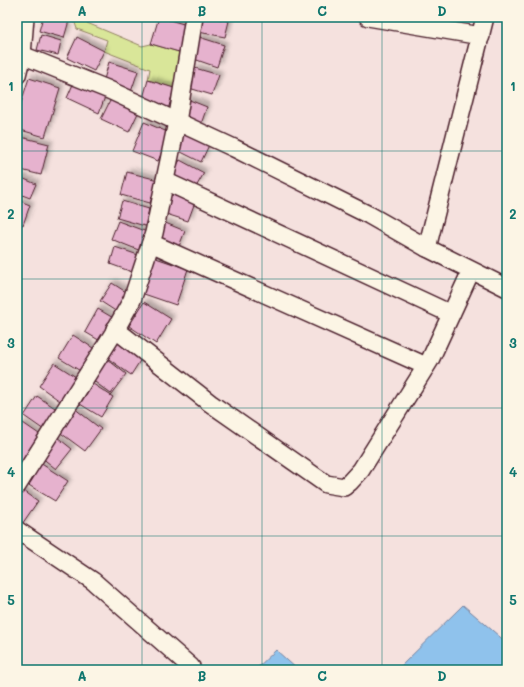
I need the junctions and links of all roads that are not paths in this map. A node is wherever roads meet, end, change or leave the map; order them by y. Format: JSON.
{"nodes":[{"id":1,"x":25,"y":17,"type":"edge"},
{"id":2,"x":194,"y":17,"type":"edge"},
{"id":3,"x":368,"y":17,"type":"edge"},
{"id":4,"x":485,"y":17,"type":"edge"},
{"id":5,"x":480,"y":36,"type":"junction"},
{"id":6,"x":22,"y":55,"type":"junction"},
{"id":7,"x":17,"y":75,"type":"edge"},
{"id":8,"x":177,"y":122,"type":"junction"},
{"id":9,"x":165,"y":181,"type":"junction"},
{"id":10,"x":151,"y":243,"type":"junction"},
{"id":11,"x":427,"y":248,"type":"junction"},
{"id":12,"x":471,"y":271,"type":"junction"},
{"id":13,"x":507,"y":288,"type":"edge"},
{"id":14,"x":451,"y":314,"type":"junction"},
{"id":15,"x":115,"y":330,"type":"junction"},
{"id":16,"x":426,"y":366,"type":"junction"},
{"id":17,"x":17,"y":486,"type":"edge"},
{"id":18,"x":17,"y":530,"type":"edge"},
{"id":19,"x":191,"y":667,"type":"dead end"}],
"edges":[{"from":1,"to":6,"type":"street"},
{"from":2,"to":8,"type":"street"},
{"from":3,"to":5,"type":"street"},
{"from":4,"to":5,"type":"street"},
{"from":5,"to":11,"type":"street"},
{"from":6,"to":7,"type":"street"},
{"from":6,"to":8,"type":"street"},
{"from":8,"to":9,"type":"street"},
{"from":8,"to":11,"type":"street"},
{"from":9,"to":10,"type":"street"},
{"from":9,"to":14,"type":"street"},
{"from":10,"to":15,"type":"street"},
{"from":10,"to":16,"type":"street"},
{"from":11,"to":12,"type":"street"},
{"from":12,"to":13,"type":"street"},
{"from":12,"to":14,"type":"street"},
{"from":14,"to":16,"type":"street"},
{"from":15,"to":16,"type":"street"},
{"from":15,"to":17,"type":"street"},
{"from":18,"to":19,"type":"street"}]}
